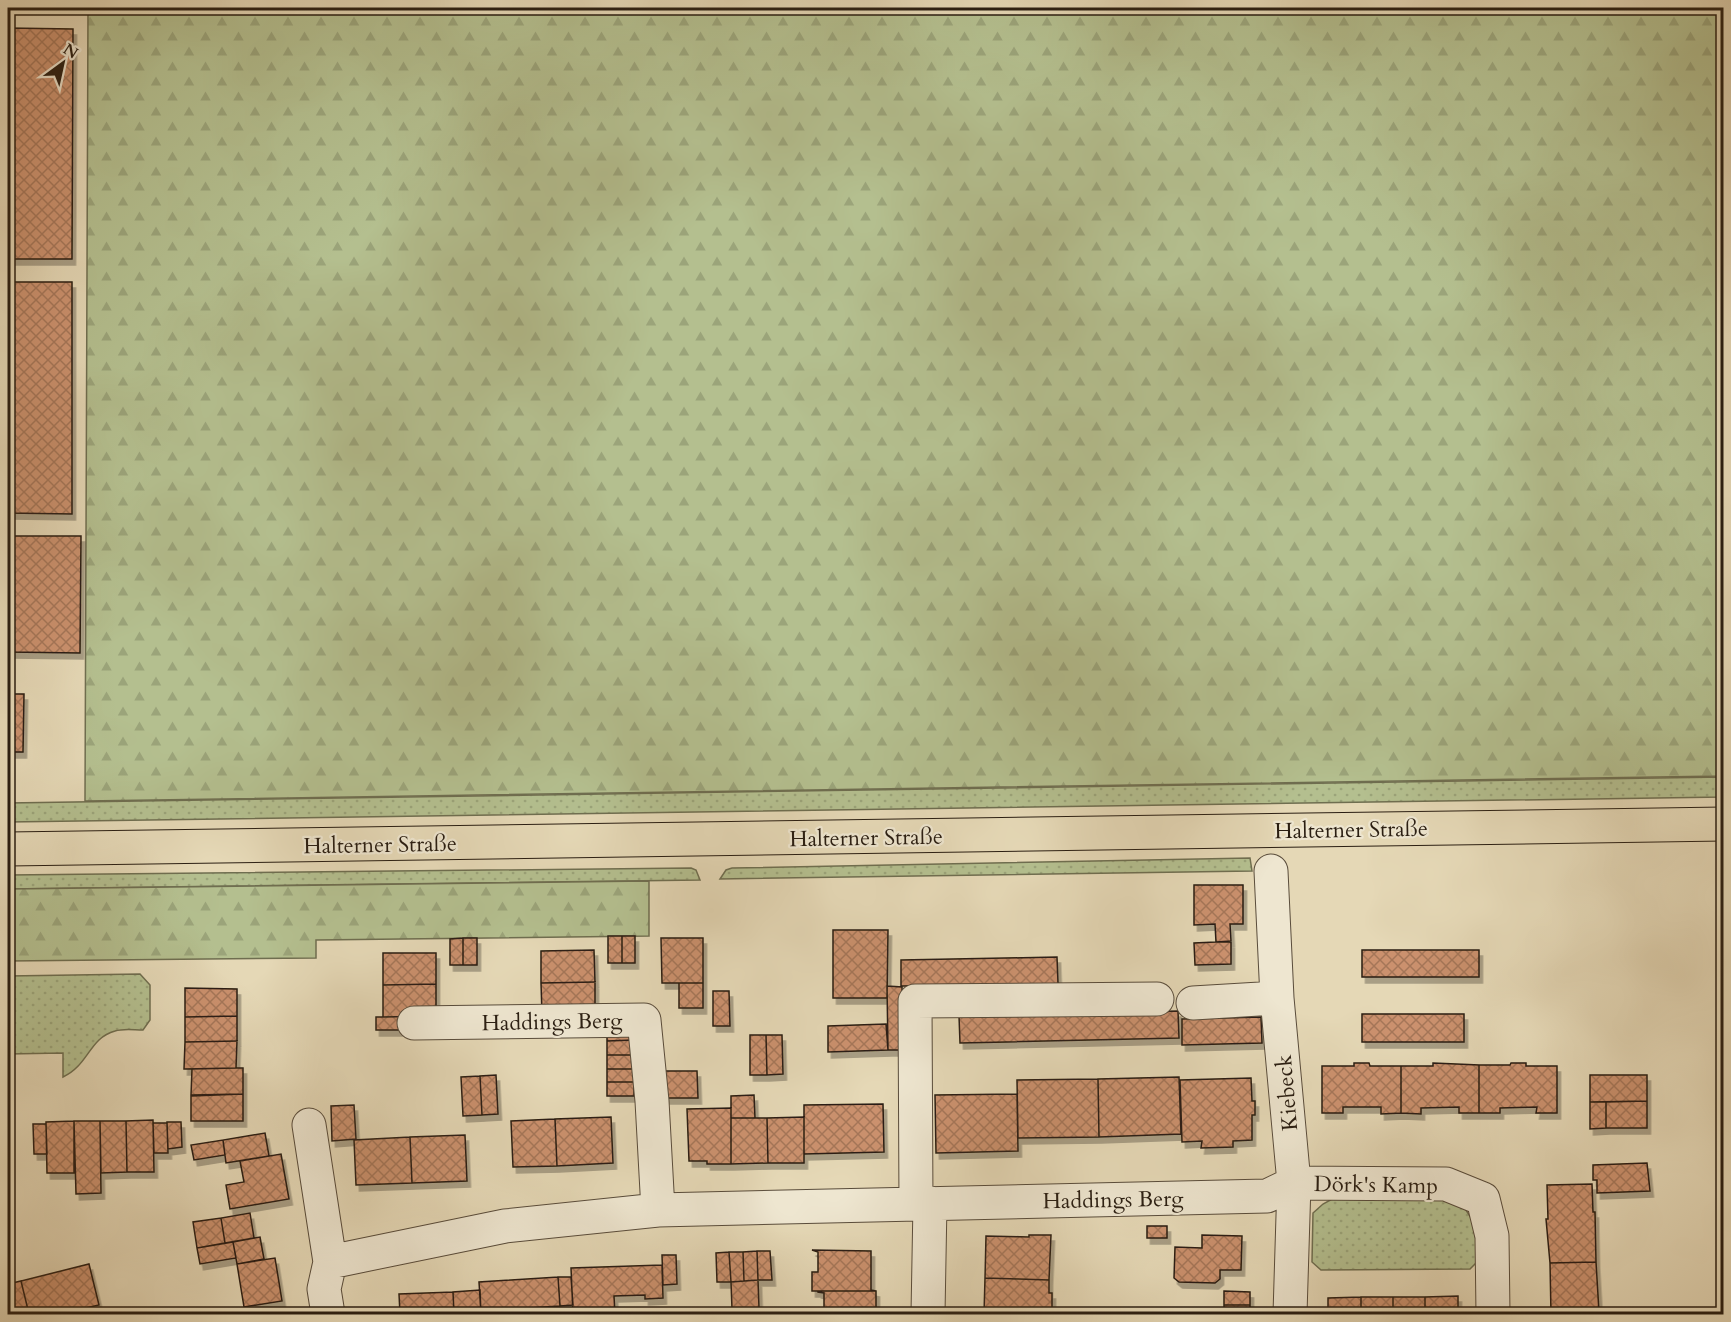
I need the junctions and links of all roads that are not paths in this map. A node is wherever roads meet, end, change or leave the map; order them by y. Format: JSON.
{"nodes":[{"id":1,"x":1724,"y":824,"type":"edge"},
{"id":2,"x":8,"y":849,"type":"edge"},
{"id":3,"x":1271,"y":871,"type":"dead end"},
{"id":4,"x":1277,"y":998,"type":"junction"},
{"id":5,"x":1157,"y":999,"type":"dead end"},
{"id":6,"x":1193,"y":1003,"type":"dead end"},
{"id":7,"x":414,"y":1023,"type":"dead end"},
{"id":8,"x":309,"y":1125,"type":"dead end"},
{"id":9,"x":1294,"y":1183,"type":"junction"},
{"id":10,"x":923,"y":1204,"type":"junction"},
{"id":11,"x":658,"y":1210,"type":"junction"},
{"id":12,"x":330,"y":1262,"type":"junction"},
{"id":13,"x":328,"y":1314,"type":"edge"},
{"id":14,"x":928,"y":1314,"type":"edge"},
{"id":15,"x":1290,"y":1314,"type":"edge"},
{"id":16,"x":1493,"y":1314,"type":"edge"}],
"edges":[{"from":1,"to":2,"type":"main road","name":"Halterner Straße"},
{"from":3,"to":4,"type":"street","name":"Kiebeck"},
{"from":4,"to":6,"type":"street"},
{"from":4,"to":9,"type":"street","name":"Kiebeck"},
{"from":5,"to":10,"type":"street"},
{"from":7,"to":11,"type":"street","name":"Haddings Berg"},
{"from":8,"to":12,"type":"street"},
{"from":9,"to":10,"type":"street","name":"Haddings Berg"},
{"from":9,"to":15,"type":"street","name":"Kiebeck"},
{"from":9,"to":16,"type":"street","name":"Dörk's Kamp"},
{"from":10,"to":11,"type":"street","name":"Haddings Berg"},
{"from":10,"to":14,"type":"street"},
{"from":11,"to":12,"type":"street","name":"Haddings Berg"},
{"from":12,"to":13,"type":"street"}]}
